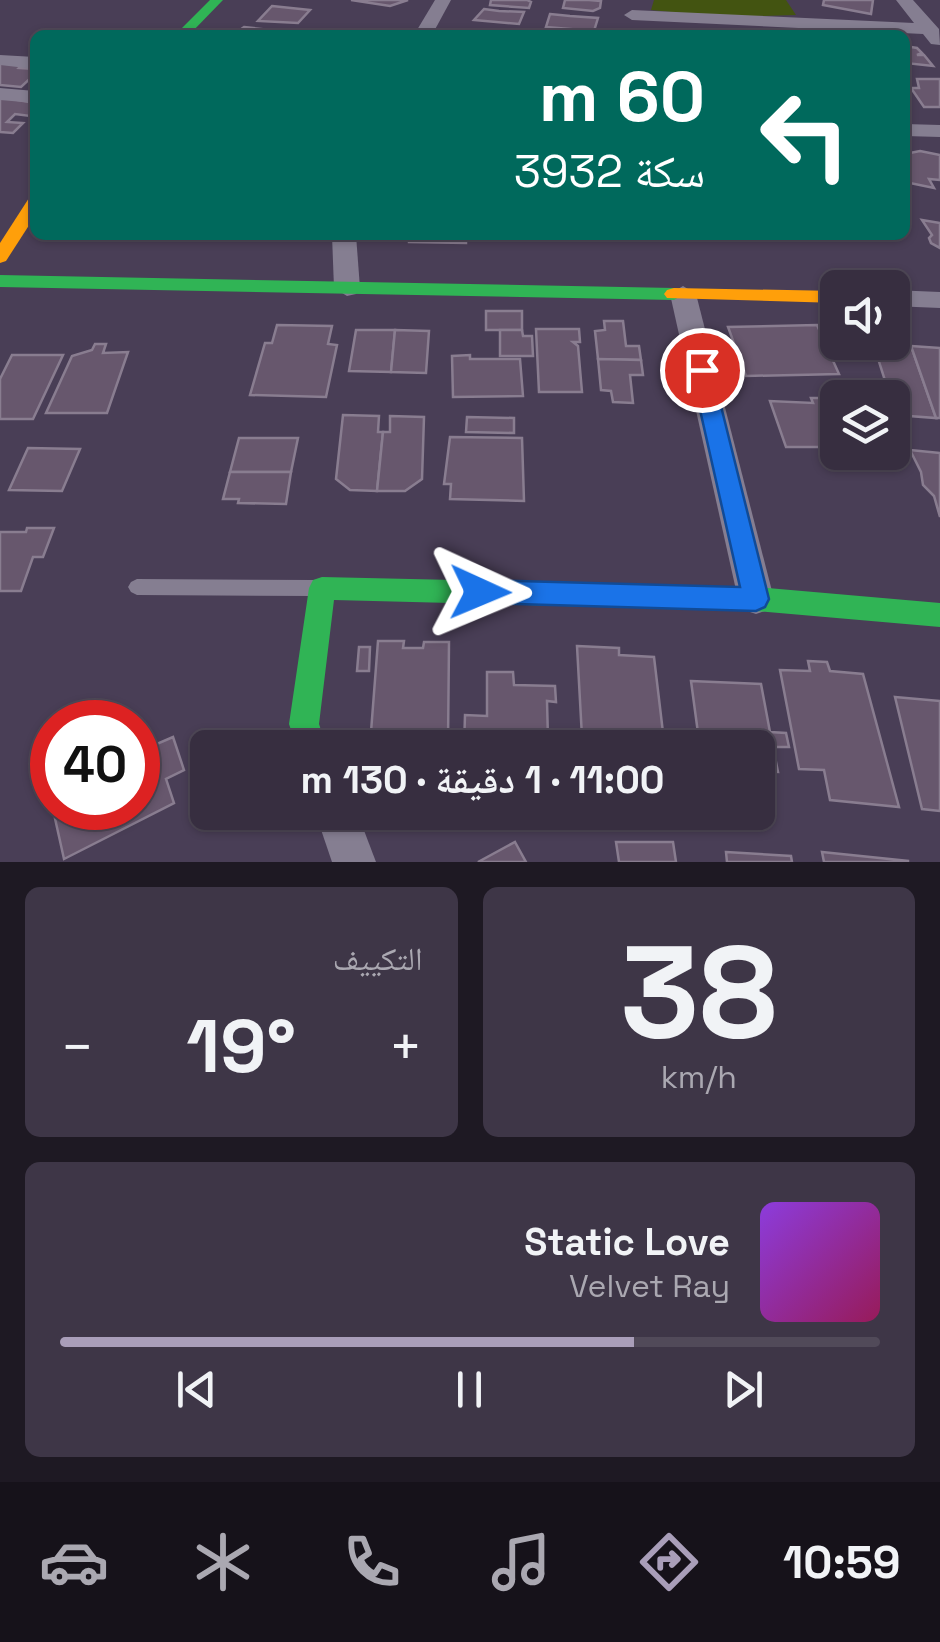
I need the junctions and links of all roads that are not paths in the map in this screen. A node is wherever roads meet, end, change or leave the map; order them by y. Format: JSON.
{"nodes":[{"id":1,"x":217,"y":0,"type":"edge"},
{"id":2,"x":442,"y":0,"type":"edge"},
{"id":3,"x":904,"y":0,"type":"edge"},
{"id":4,"x":634,"y":7,"type":"edge"},
{"id":5,"x":187,"y":30,"type":"edge"},
{"id":6,"x":427,"y":30,"type":"edge"},
{"id":7,"x":873,"y":30,"type":"edge"},
{"id":8,"x":910,"y":34,"type":"edge"},
{"id":9,"x":935,"y":36,"type":"edge"},
{"id":10,"x":0,"y":60,"type":"edge"},
{"id":11,"x":30,"y":63,"type":"edge"},
{"id":12,"x":0,"y":94,"type":"edge"},
{"id":13,"x":30,"y":97,"type":"edge"},
{"id":14,"x":910,"y":130,"type":"edge"},
{"id":15,"x":940,"y":131,"type":"edge"},
{"id":16,"x":30,"y":210,"type":"edge"},
{"id":17,"x":344,"y":240,"type":"edge"},
{"id":18,"x":0,"y":257,"type":"edge"},
{"id":19,"x":0,"y":281,"type":"edge"},
{"id":20,"x":347,"y":288,"type":"junction"},
{"id":21,"x":683,"y":294,"type":"junction"},
{"id":22,"x":820,"y":297,"type":"edge"},
{"id":23,"x":910,"y":299,"type":"edge"},
{"id":24,"x":940,"y":300,"type":"edge"},
{"id":25,"x":136,"y":587,"type":"dead end"},
{"id":26,"x":322,"y":588,"type":"junction"},
{"id":27,"x":756,"y":599,"type":"junction"},
{"id":28,"x":940,"y":614,"type":"edge"},
{"id":29,"x":306,"y":730,"type":"edge"},
{"id":30,"x":342,"y":830,"type":"edge"},
{"id":31,"x":354,"y":862,"type":"edge"}],
"edges":[{"from":1,"to":5,"type":"street"},
{"from":2,"to":6,"type":"street"},
{"from":3,"to":9,"type":"street"},
{"from":4,"to":7,"type":"street"},
{"from":8,"to":9,"type":"street"},
{"from":10,"to":11,"type":"street"},
{"from":12,"to":13,"type":"street"},
{"from":14,"to":15,"type":"street"},
{"from":16,"to":18,"type":"street"},
{"from":17,"to":20,"type":"street"},
{"from":19,"to":20,"type":"street"},
{"from":20,"to":21,"type":"street"},
{"from":21,"to":22,"type":"street"},
{"from":21,"to":27,"type":"street"},
{"from":23,"to":24,"type":"street"},
{"from":25,"to":26,"type":"lane"},
{"from":26,"to":27,"type":"street"},
{"from":26,"to":29,"type":"street"},
{"from":27,"to":28,"type":"street"},
{"from":30,"to":31,"type":"street"}]}
